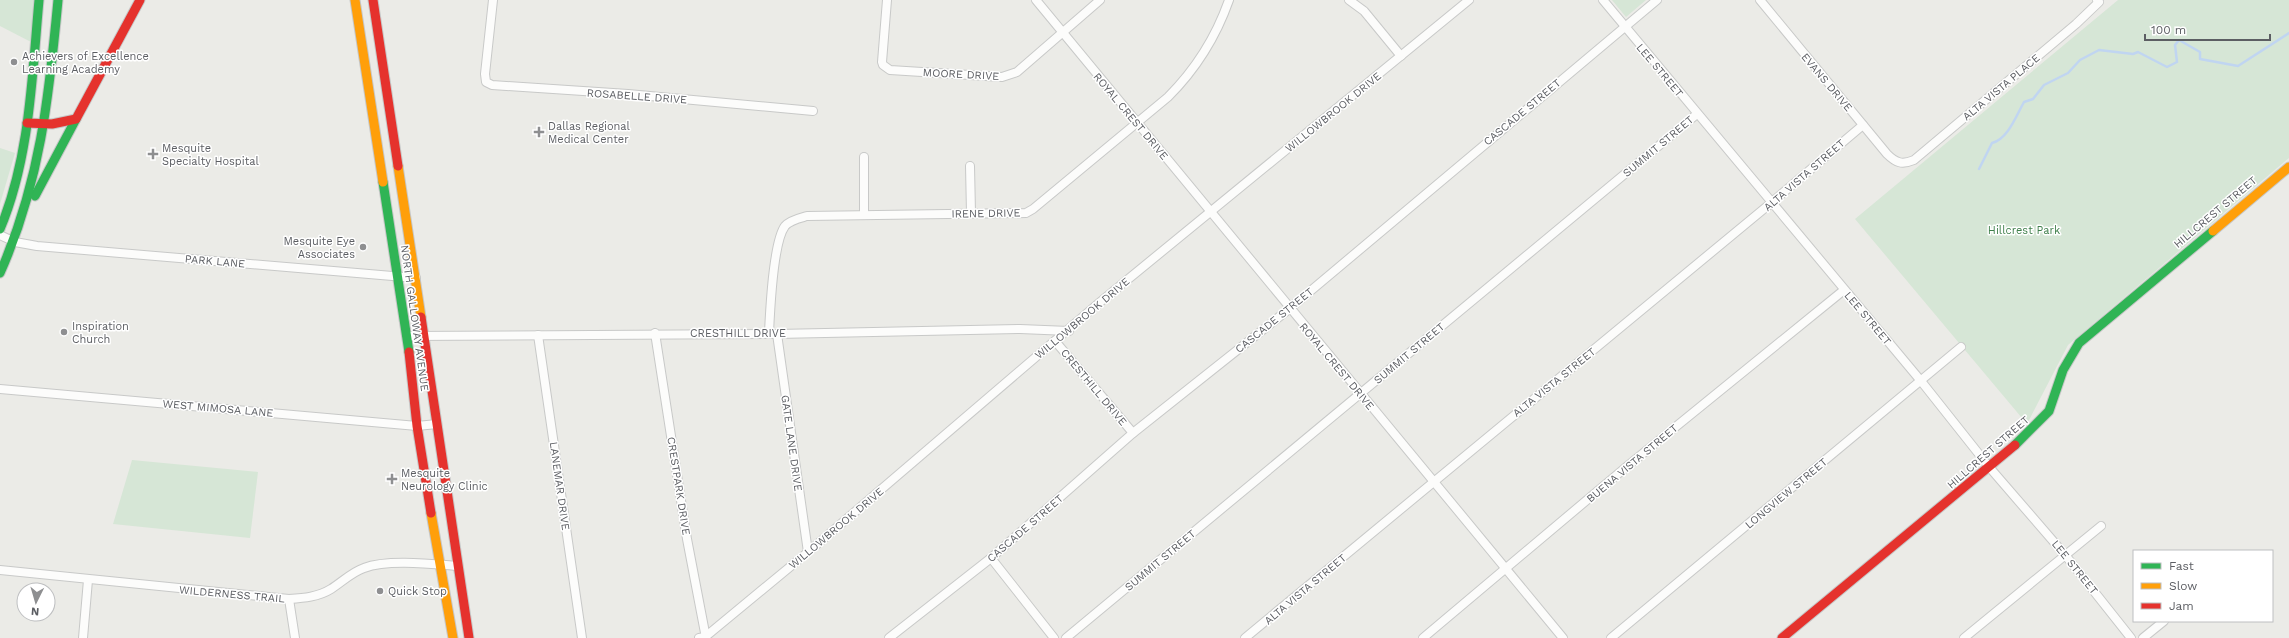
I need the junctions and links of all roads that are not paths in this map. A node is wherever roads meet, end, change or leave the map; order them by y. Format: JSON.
{"nodes":[{"id":1,"x":39,"y":0,"type":"edge"},
{"id":2,"x":58,"y":0,"type":"edge"},
{"id":3,"x":140,"y":0,"type":"edge"},
{"id":4,"x":373,"y":0,"type":"edge"},
{"id":5,"x":493,"y":0,"type":"edge"},
{"id":6,"x":887,"y":0,"type":"edge"},
{"id":7,"x":1036,"y":0,"type":"edge"},
{"id":8,"x":1100,"y":0,"type":"edge"},
{"id":9,"x":1229,"y":0,"type":"edge"},
{"id":10,"x":1349,"y":0,"type":"edge"},
{"id":11,"x":1469,"y":0,"type":"edge"},
{"id":12,"x":1603,"y":0,"type":"edge"},
{"id":13,"x":1657,"y":0,"type":"edge"},
{"id":14,"x":1760,"y":0,"type":"edge"},
{"id":15,"x":2097,"y":0,"type":"edge"},
{"id":16,"x":356,"y":4,"type":"edge"},
{"id":17,"x":1624,"y":27,"type":"junction"},
{"id":18,"x":377,"y":29,"type":"junction"},
{"id":19,"x":1062,"y":34,"type":"junction"},
{"id":20,"x":1401,"y":56,"type":"junction"},
{"id":21,"x":813,"y":111,"type":"dead end"},
{"id":22,"x":1697,"y":114,"type":"junction"},
{"id":23,"x":76,"y":119,"type":"junction"},
{"id":24,"x":27,"y":123,"type":"junction"},
{"id":25,"x":1137,"y":123,"type":"junction"},
{"id":26,"x":45,"y":125,"type":"junction"},
{"id":27,"x":1863,"y":125,"type":"junction"},
{"id":28,"x":864,"y":157,"type":"dead end"},
{"id":29,"x":1896,"y":162,"type":"joint"},
{"id":30,"x":970,"y":166,"type":"dead end"},
{"id":31,"x":2289,"y":167,"type":"edge"},
{"id":32,"x":1771,"y":203,"type":"junction"},
{"id":33,"x":1210,"y":212,"type":"junction"},
{"id":34,"x":971,"y":213,"type":"junction"},
{"id":35,"x":864,"y":214,"type":"junction"},
{"id":36,"x":23,"y":218,"type":"junction"},
{"id":37,"x":407,"y":227,"type":"junction"},
{"id":38,"x":0,"y":229,"type":"edge"},
{"id":39,"x":390,"y":229,"type":"junction"},
{"id":40,"x":0,"y":235,"type":"edge"},
{"id":41,"x":15,"y":242,"type":"junction"},
{"id":42,"x":0,"y":273,"type":"edge"},
{"id":43,"x":397,"y":277,"type":"junction"},
{"id":44,"x":416,"y":278,"type":"junction"},
{"id":45,"x":772,"y":288,"type":"joint"},
{"id":46,"x":1844,"y":290,"type":"junction"},
{"id":47,"x":1290,"y":309,"type":"junction"},
{"id":48,"x":1069,"y":330,"type":"junction"},
{"id":49,"x":655,"y":333,"type":"junction"},
{"id":50,"x":773,"y":333,"type":"junction"},
{"id":51,"x":424,"y":335,"type":"junction"},
{"id":52,"x":538,"y":335,"type":"junction"},
{"id":53,"x":407,"y":336,"type":"junction"},
{"id":54,"x":1055,"y":341,"type":"junction"},
{"id":55,"x":1961,"y":347,"type":"dead end"},
{"id":56,"x":1921,"y":381,"type":"junction"},
{"id":57,"x":0,"y":389,"type":"edge"},
{"id":58,"x":1360,"y":394,"type":"junction"},
{"id":59,"x":437,"y":424,"type":"junction"},
{"id":60,"x":417,"y":426,"type":"junction"},
{"id":61,"x":1133,"y":433,"type":"junction"},
{"id":62,"x":1990,"y":468,"type":"junction"},
{"id":63,"x":1433,"y":482,"type":"junction"},
{"id":64,"x":2101,"y":526,"type":"dead end"},
{"id":65,"x":808,"y":552,"type":"junction"},
{"id":66,"x":2066,"y":556,"type":"junction"},
{"id":67,"x":991,"y":558,"type":"junction"},
{"id":68,"x":439,"y":565,"type":"junction"},
{"id":69,"x":457,"y":566,"type":"junction"},
{"id":70,"x":0,"y":570,"type":"edge"},
{"id":71,"x":1506,"y":570,"type":"junction"},
{"id":72,"x":88,"y":580,"type":"junction"},
{"id":73,"x":289,"y":599,"type":"junction"},
{"id":74,"x":2163,"y":622,"type":"edge"},
{"id":75,"x":83,"y":638,"type":"edge"},
{"id":76,"x":295,"y":638,"type":"edge"},
{"id":77,"x":453,"y":638,"type":"edge"},
{"id":78,"x":469,"y":638,"type":"edge"},
{"id":79,"x":582,"y":638,"type":"edge"},
{"id":80,"x":703,"y":638,"type":"edge"},
{"id":81,"x":889,"y":638,"type":"edge"},
{"id":82,"x":1054,"y":638,"type":"edge"},
{"id":83,"x":1066,"y":638,"type":"edge"},
{"id":84,"x":1245,"y":638,"type":"edge"},
{"id":85,"x":1423,"y":638,"type":"edge"},
{"id":86,"x":1563,"y":638,"type":"edge"},
{"id":87,"x":1611,"y":638,"type":"edge"},
{"id":88,"x":1782,"y":638,"type":"edge"},
{"id":89,"x":1964,"y":638,"type":"edge"},
{"id":90,"x":2131,"y":638,"type":"edge"},
{"id":91,"x":2143,"y":638,"type":"edge"}],
"edges":[{"from":1,"to":24,"type":"main road"},
{"from":2,"to":26,"type":"main road"},
{"from":3,"to":23,"type":"main road"},
{"from":4,"to":18,"type":"main road","name":"NORTH GALLOWAY AVENUE"},
{"from":5,"to":21,"type":"street","name":"ROSABELLE DRIVE"},
{"from":6,"to":19,"type":"street","name":"MOORE DRIVE"},
{"from":7,"to":19,"type":"street","name":"ROYAL CREST DRIVE"},
{"from":8,"to":19,"type":"street","name":"MOORE DRIVE"},
{"from":9,"to":25,"type":"street","name":"IRENE DRIVE"},
{"from":10,"to":20,"type":"street"},
{"from":11,"to":20,"type":"street","name":"WILLOWBROOK DRIVE"},
{"from":12,"to":17,"type":"street","name":"LEE STREET"},
{"from":13,"to":17,"type":"street","name":"CASCADE STREET"},
{"from":14,"to":27,"type":"street","name":"EVANS DRIVE"},
{"from":15,"to":29,"type":"street","name":"ALTA VISTA PLACE"},
{"from":16,"to":18,"type":"main road"},
{"from":16,"to":39,"type":"main road","name":"NORTH GALLOWAY AVENUE"},
{"from":17,"to":22,"type":"street","name":"LEE STREET"},
{"from":17,"to":47,"type":"street","name":"CASCADE STREET"},
{"from":18,"to":37,"type":"main road","name":"NORTH GALLOWAY AVENUE"},
{"from":19,"to":25,"type":"street","name":"ROYAL CREST DRIVE"},
{"from":20,"to":33,"type":"street","name":"WILLOWBROOK DRIVE"},
{"from":22,"to":32,"type":"street","name":"LEE STREET"},
{"from":22,"to":58,"type":"street","name":"SUMMIT STREET"},
{"from":23,"to":26,"type":"main road"},
{"from":23,"to":36,"type":"main road"},
{"from":24,"to":26,"type":"main road"},
{"from":24,"to":38,"type":"main road"},
{"from":25,"to":33,"type":"street","name":"ROYAL CREST DRIVE"},
{"from":25,"to":34,"type":"street","name":"IRENE DRIVE"},
{"from":26,"to":36,"type":"main road"},
{"from":27,"to":29,"type":"street","name":"EVANS DRIVE"},
{"from":27,"to":32,"type":"street","name":"ALTA VISTA STREET"},
{"from":28,"to":35,"type":"street"},
{"from":30,"to":34,"type":"street"},
{"from":31,"to":62,"type":"main road","name":"HILLCREST STREET"},
{"from":32,"to":46,"type":"street","name":"LEE STREET"},
{"from":32,"to":63,"type":"street","name":"ALTA VISTA STREET"},
{"from":33,"to":47,"type":"street","name":"ROYAL CREST DRIVE"},
{"from":33,"to":48,"type":"street","name":"WILLOWBROOK DRIVE"},
{"from":34,"to":35,"type":"street","name":"IRENE DRIVE"},
{"from":35,"to":45,"type":"street","name":"IRENE DRIVE"},
{"from":36,"to":41,"type":"main road"},
{"from":37,"to":39,"type":"main road"},
{"from":37,"to":44,"type":"main road","name":"NORTH GALLOWAY AVENUE"},
{"from":39,"to":43,"type":"main road","name":"NORTH GALLOWAY AVENUE"},
{"from":40,"to":41,"type":"street","name":"PARK LANE"},
{"from":41,"to":42,"type":"main road"},
{"from":41,"to":43,"type":"street","name":"PARK LANE"},
{"from":43,"to":44,"type":"street","name":"PARK LANE"},
{"from":43,"to":53,"type":"main road","name":"NORTH GALLOWAY AVENUE"},
{"from":44,"to":51,"type":"main road","name":"NORTH GALLOWAY AVENUE"},
{"from":45,"to":50,"type":"street","name":"GATE LANE DRIVE"},
{"from":46,"to":56,"type":"street","name":"LEE STREET"},
{"from":46,"to":71,"type":"street","name":"BUENA VISTA STREET"},
{"from":47,"to":58,"type":"street","name":"ROYAL CREST DRIVE"},
{"from":47,"to":61,"type":"street","name":"CASCADE STREET"},
{"from":48,"to":50,"type":"street","name":"CRESTHILL DRIVE"},
{"from":48,"to":54,"type":"street","name":"WILLOWBROOK DRIVE"},
{"from":49,"to":50,"type":"street","name":"CRESTHILL DRIVE"},
{"from":49,"to":52,"type":"street","name":"CRESTHILL DRIVE"},
{"from":49,"to":80,"type":"street","name":"CRESTPARK DRIVE"},
{"from":50,"to":65,"type":"street","name":"GATE LANE DRIVE"},
{"from":51,"to":52,"type":"street","name":"CRESTHILL DRIVE"},
{"from":51,"to":53,"type":"street","name":"CRESTHILL DRIVE"},
{"from":51,"to":59,"type":"main road","name":"NORTH GALLOWAY AVENUE"},
{"from":52,"to":79,"type":"street","name":"LANEMAR DRIVE"},
{"from":53,"to":60,"type":"main road","name":"NORTH GALLOWAY AVENUE"},
{"from":54,"to":61,"type":"street","name":"CRESTHILL DRIVE"},
{"from":54,"to":65,"type":"street","name":"WILLOWBROOK DRIVE"},
{"from":55,"to":56,"type":"street","name":"LONGVIEW STREET"},
{"from":56,"to":62,"type":"street","name":"LEE STREET"},
{"from":56,"to":87,"type":"street","name":"LONGVIEW STREET"},
{"from":57,"to":60,"type":"street","name":"WEST MIMOSA LANE"},
{"from":58,"to":63,"type":"street","name":"ROYAL CREST DRIVE"},
{"from":58,"to":83,"type":"street","name":"SUMMIT STREET"},
{"from":59,"to":60,"type":"street","name":"WEST MIMOSA LANE"},
{"from":59,"to":69,"type":"main road","name":"NORTH GALLOWAY AVENUE"},
{"from":60,"to":68,"type":"main road","name":"NORTH GALLOWAY AVENUE"},
{"from":61,"to":67,"type":"street","name":"CASCADE STREET"},
{"from":62,"to":66,"type":"street","name":"LEE STREET"},
{"from":62,"to":88,"type":"main road","name":"HILLCREST STREET"},
{"from":63,"to":71,"type":"street","name":"ROYAL CREST DRIVE"},
{"from":63,"to":84,"type":"street","name":"ALTA VISTA STREET"},
{"from":64,"to":66,"type":"street"},
{"from":65,"to":80,"type":"street","name":"WILLOWBROOK DRIVE"},
{"from":66,"to":89,"type":"street"},
{"from":66,"to":90,"type":"street","name":"LEE STREET"},
{"from":67,"to":81,"type":"street","name":"CASCADE STREET"},
{"from":67,"to":82,"type":"street"},
{"from":68,"to":69,"type":"street","name":"WILDERNESS TRAIL"},
{"from":68,"to":73,"type":"street","name":"WILDERNESS TRAIL"},
{"from":68,"to":77,"type":"main road","name":"NORTH GALLOWAY AVENUE"},
{"from":69,"to":78,"type":"main road","name":"NORTH GALLOWAY AVENUE"},
{"from":70,"to":72,"type":"street","name":"WILDERNESS TRAIL"},
{"from":71,"to":85,"type":"street","name":"BUENA VISTA STREET"},
{"from":71,"to":86,"type":"street","name":"ROYAL CREST DRIVE"},
{"from":72,"to":73,"type":"street","name":"WILDERNESS TRAIL"},
{"from":72,"to":75,"type":"street"},
{"from":73,"to":76,"type":"street"},
{"from":74,"to":91,"type":"street"}]}
